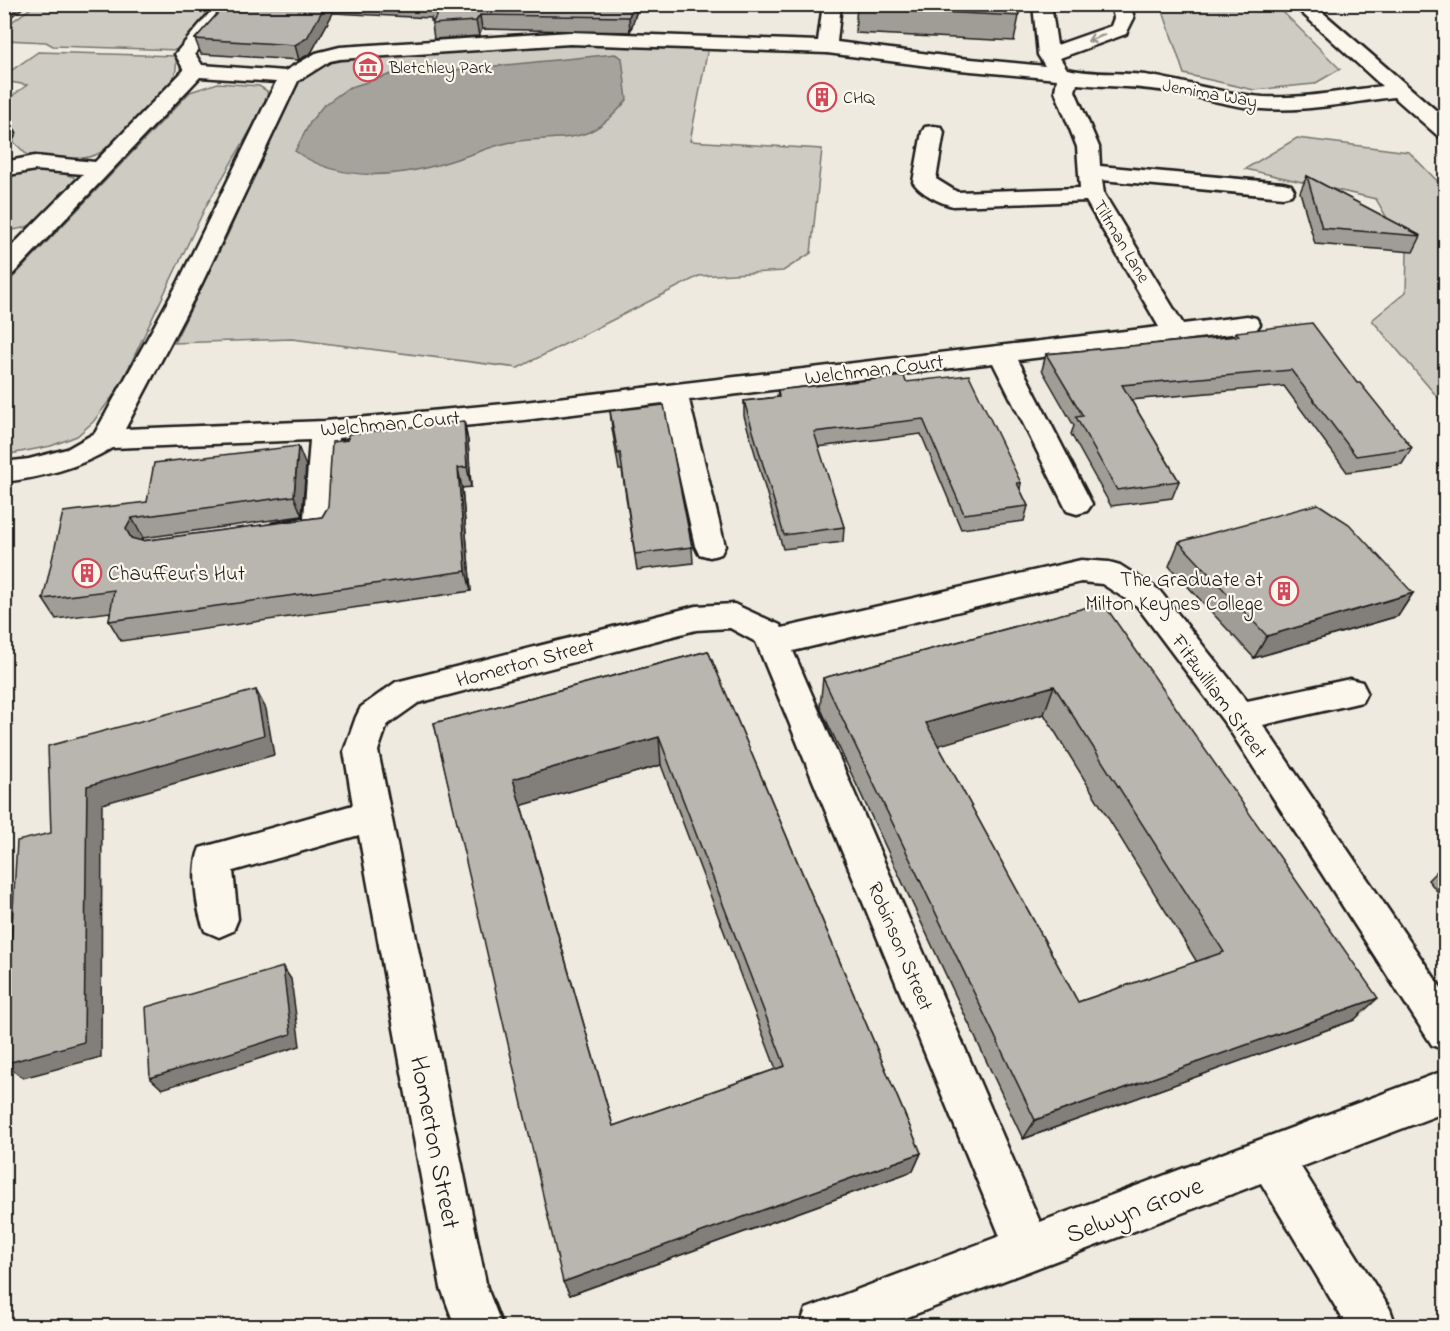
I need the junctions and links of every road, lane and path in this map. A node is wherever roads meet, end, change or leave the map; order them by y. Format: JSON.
{"nodes":[{"id":1,"x":228,"y":4,"type":"edge"},
{"id":2,"x":831,"y":4,"type":"edge"},
{"id":3,"x":1042,"y":4,"type":"edge"},
{"id":4,"x":1120,"y":4,"type":"edge"},
{"id":5,"x":1301,"y":4,"type":"edge"},
{"id":6,"x":826,"y":47,"type":"junction"},
{"id":7,"x":1048,"y":55,"type":"junction"},
{"id":8,"x":195,"y":71,"type":"junction"},
{"id":9,"x":1064,"y":74,"type":"junction"},
{"id":10,"x":289,"y":77,"type":"junction"},
{"id":11,"x":1398,"y":90,"type":"junction"},
{"id":12,"x":1446,"y":131,"type":"edge"},
{"id":13,"x":933,"y":132,"type":"dead end"},
{"id":14,"x":6,"y":166,"type":"edge"},
{"id":15,"x":99,"y":169,"type":"junction"},
{"id":16,"x":1091,"y":183,"type":"junction"},
{"id":17,"x":1283,"y":190,"type":"dead end"},
{"id":18,"x":4,"y":240,"type":"edge"},
{"id":19,"x":30,"y":244,"type":"junction"},
{"id":20,"x":4,"y":269,"type":"edge"},
{"id":21,"x":1247,"y":324,"type":"dead end"},
{"id":22,"x":1176,"y":333,"type":"junction"},
{"id":23,"x":1002,"y":354,"type":"junction"},
{"id":24,"x":674,"y":393,"type":"junction"},
{"id":25,"x":326,"y":430,"type":"junction"},
{"id":26,"x":106,"y":439,"type":"junction"},
{"id":27,"x":4,"y":472,"type":"edge"},
{"id":28,"x":1077,"y":504,"type":"dead end"},
{"id":29,"x":259,"y":535,"type":"edge"},
{"id":30,"x":710,"y":546,"type":"dead end"},
{"id":31,"x":773,"y":643,"type":"junction"},
{"id":32,"x":1350,"y":692,"type":"dead end"},
{"id":33,"x":1239,"y":716,"type":"junction"},
{"id":34,"x":373,"y":815,"type":"junction"},
{"id":35,"x":219,"y":919,"type":"dead end"},
{"id":36,"x":1446,"y":1031,"type":"edge"},
{"id":37,"x":1446,"y":1091,"type":"edge"},
{"id":38,"x":1270,"y":1157,"type":"junction"},
{"id":39,"x":1028,"y":1248,"type":"junction"},
{"id":40,"x":478,"y":1326,"type":"edge"},
{"id":41,"x":823,"y":1326,"type":"edge"},
{"id":42,"x":1373,"y":1326,"type":"edge"}],
"edges":[{"from":1,"to":8,"type":"street"},
{"from":2,"to":6,"type":"street"},
{"from":3,"to":7,"type":"street"},
{"from":4,"to":7,"type":"street","one_way":true},
{"from":5,"to":11,"type":"street"},
{"from":6,"to":9,"type":"street","name":"Jemima Way"},
{"from":6,"to":10,"type":"street","name":"Jemima Way"},
{"from":7,"to":9,"type":"street"},
{"from":8,"to":10,"type":"street"},
{"from":8,"to":15,"type":"street"},
{"from":9,"to":11,"type":"street","name":"Jemima Way"},
{"from":9,"to":16,"type":"street","name":"Tiltman Lane"},
{"from":10,"to":26,"type":"street"},
{"from":11,"to":12,"type":"street"},
{"from":13,"to":16,"type":"street"},
{"from":14,"to":15,"type":"street"},
{"from":15,"to":19,"type":"street"},
{"from":16,"to":17,"type":"street"},
{"from":16,"to":22,"type":"street","name":"Tiltman Lane"},
{"from":18,"to":19,"type":"street"},
{"from":19,"to":20,"type":"street"},
{"from":21,"to":22,"type":"street","name":"Welchman Court"},
{"from":22,"to":23,"type":"street","name":"Welchman Court"},
{"from":23,"to":24,"type":"street","name":"Welchman Court"},
{"from":23,"to":28,"type":"street"},
{"from":24,"to":25,"type":"street","name":"Welchman Court"},
{"from":24,"to":30,"type":"street"},
{"from":25,"to":26,"type":"street","name":"Welchman Court"},
{"from":25,"to":29,"type":"street"},
{"from":26,"to":27,"type":"street"},
{"from":31,"to":33,"type":"street","name":"Fitzwilliam Street"},
{"from":31,"to":34,"type":"street","name":"Homerton Street"},
{"from":31,"to":39,"type":"street","name":"Robinson Street"},
{"from":32,"to":33,"type":"street"},
{"from":33,"to":36,"type":"street","name":"Fitzwilliam Street"},
{"from":34,"to":35,"type":"street"},
{"from":34,"to":40,"type":"street","name":"Homerton Street"},
{"from":37,"to":38,"type":"street","name":"Selwyn Grove"},
{"from":38,"to":39,"type":"street","name":"Selwyn Grove"},
{"from":38,"to":42,"type":"street"},
{"from":39,"to":41,"type":"street","name":"Selwyn Grove"}]}
